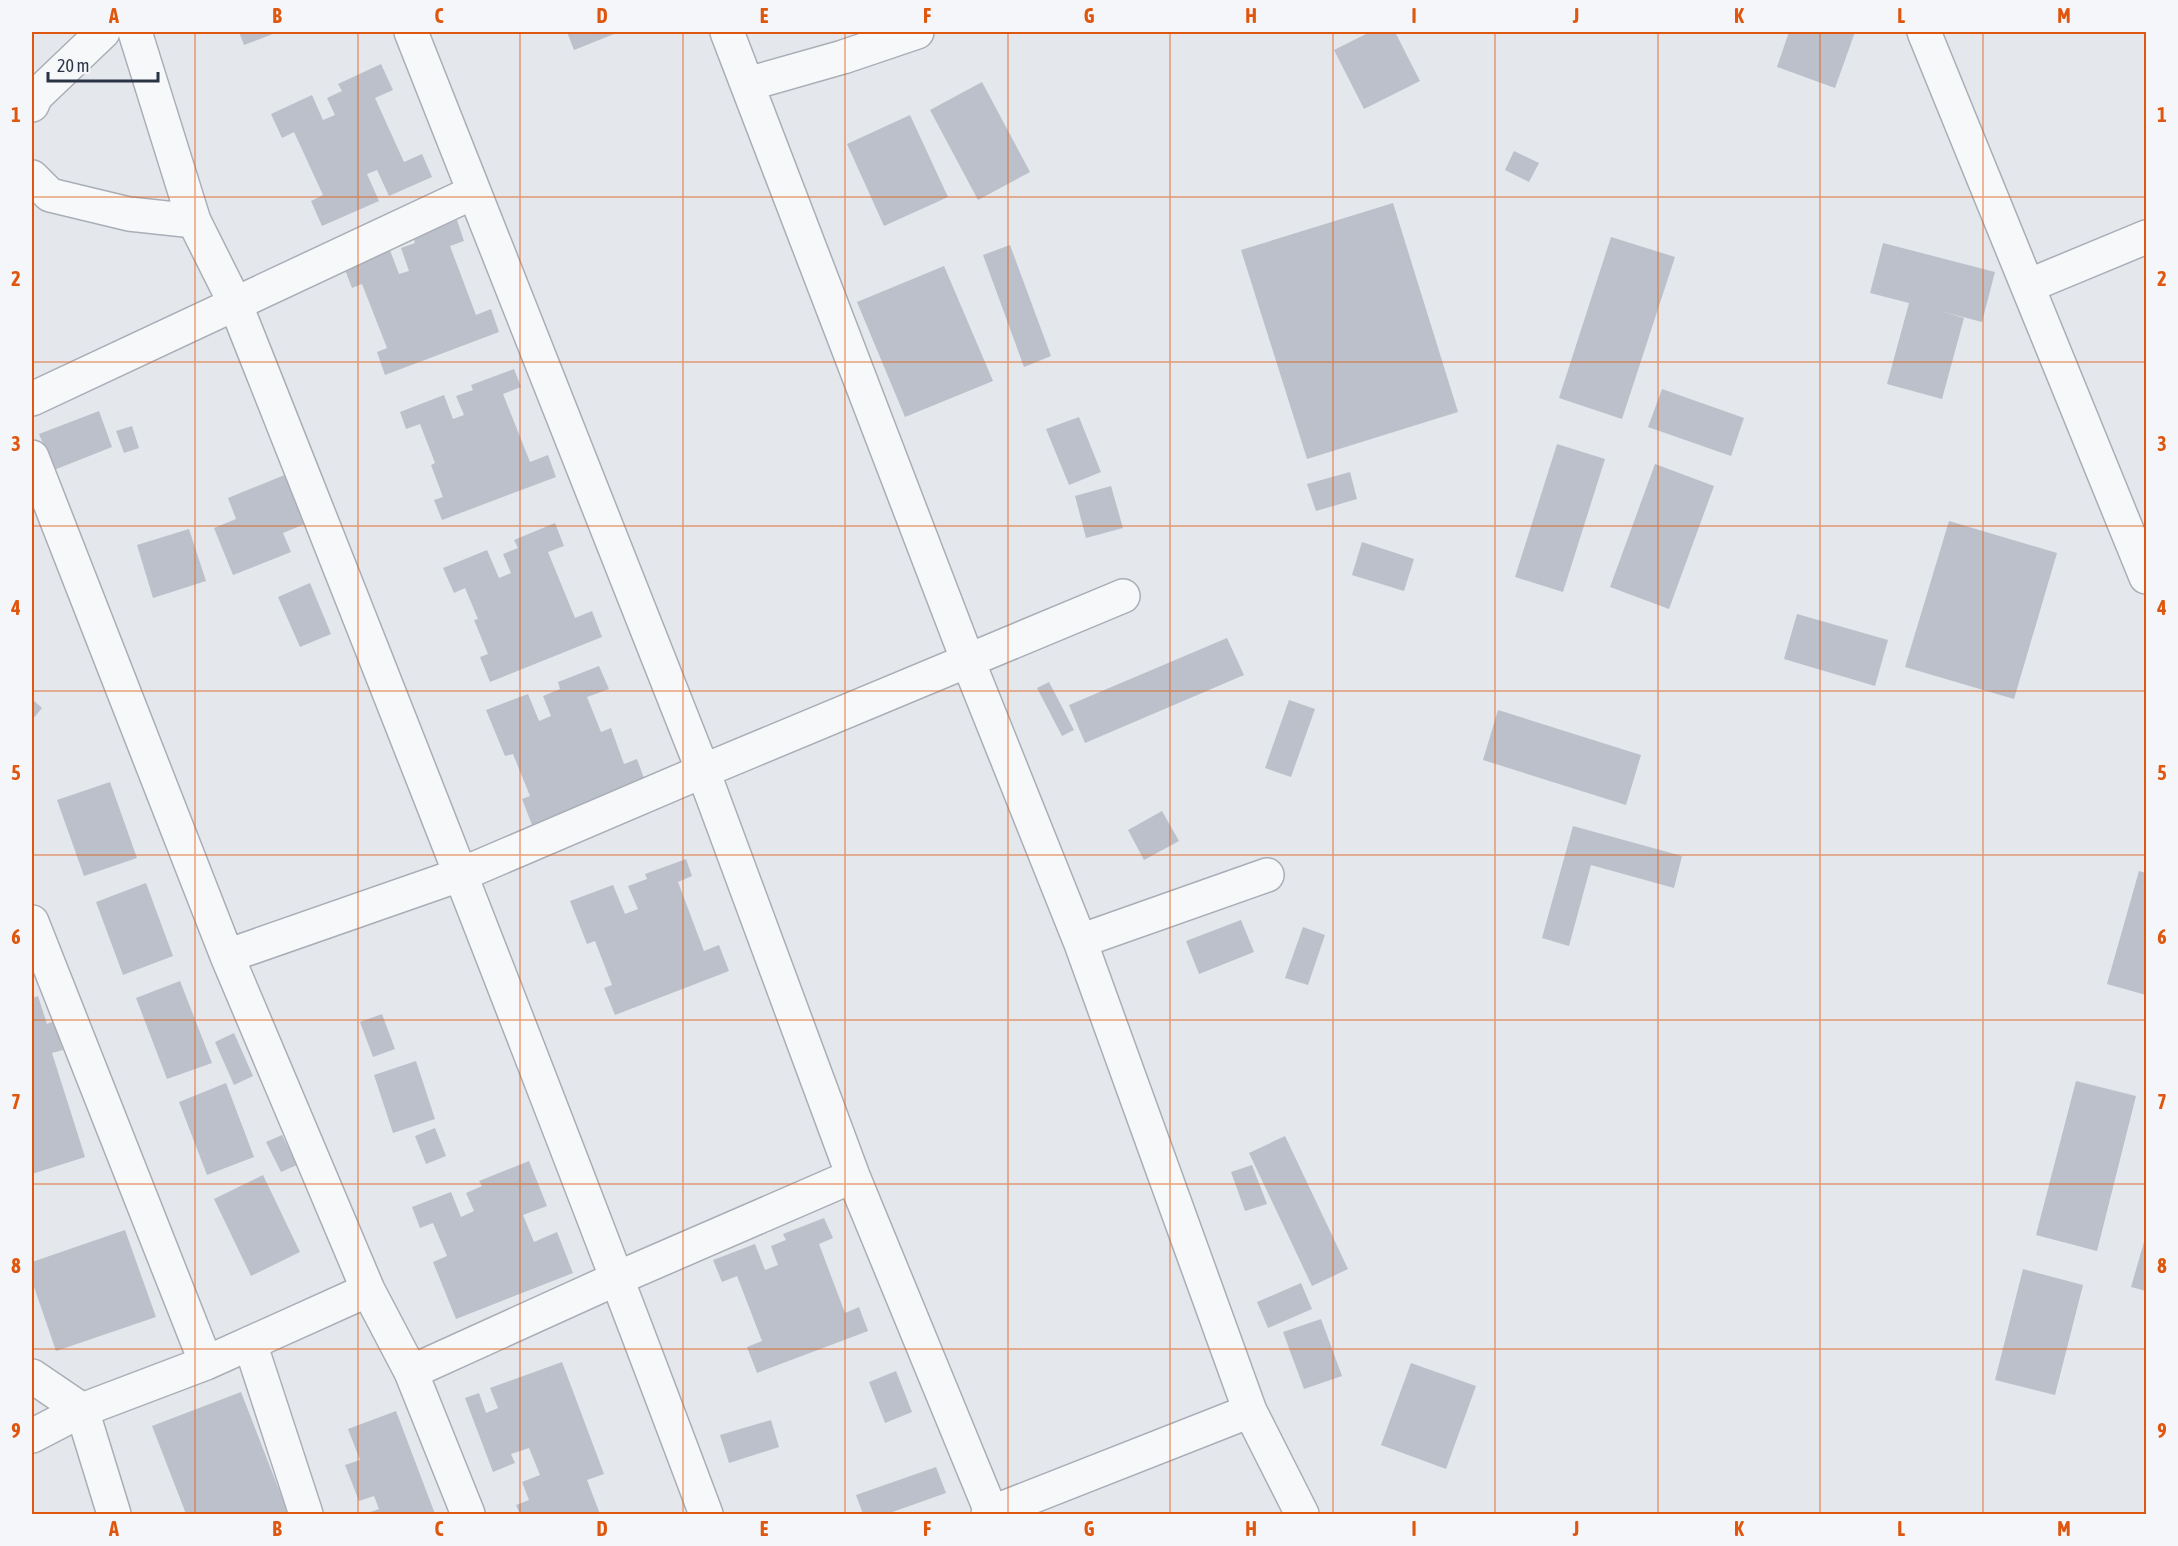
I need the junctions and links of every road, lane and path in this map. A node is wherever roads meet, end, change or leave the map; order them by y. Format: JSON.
{"nodes":[{"id":1,"x":103,"y":32,"type":"edge"},
{"id":2,"x":135,"y":32,"type":"edge"},
{"id":3,"x":411,"y":32,"type":"edge"},
{"id":4,"x":727,"y":32,"type":"edge"},
{"id":5,"x":917,"y":32,"type":"edge"},
{"id":6,"x":1924,"y":32,"type":"edge"},
{"id":7,"x":748,"y":84,"type":"junction"},
{"id":8,"x":32,"y":105,"type":"edge"},
{"id":9,"x":32,"y":177,"type":"edge"},
{"id":10,"x":474,"y":192,"type":"junction"},
{"id":11,"x":194,"y":221,"type":"junction"},
{"id":12,"x":2146,"y":237,"type":"edge"},
{"id":13,"x":2028,"y":286,"type":"junction"},
{"id":14,"x":235,"y":303,"type":"junction"},
{"id":15,"x":32,"y":399,"type":"edge"},
{"id":16,"x":32,"y":457,"type":"edge"},
{"id":17,"x":2146,"y":577,"type":"edge"},
{"id":18,"x":1123,"y":596,"type":"dead end"},
{"id":19,"x":969,"y":661,"type":"junction"},
{"id":20,"x":703,"y":771,"type":"junction"},
{"id":21,"x":462,"y":874,"type":"junction"},
{"id":22,"x":1267,"y":875,"type":"dead end"},
{"id":23,"x":32,"y":922,"type":"edge"},
{"id":24,"x":1080,"y":941,"type":"junction"},
{"id":25,"x":227,"y":956,"type":"junction"},
{"id":26,"x":853,"y":1176,"type":"junction"},
{"id":27,"x":618,"y":1278,"type":"junction"},
{"id":28,"x":368,"y":1290,"type":"junction"},
{"id":29,"x":250,"y":1344,"type":"junction"},
{"id":30,"x":206,"y":1363,"type":"junction"},
{"id":31,"x":411,"y":1372,"type":"junction"},
{"id":32,"x":32,"y":1376,"type":"edge"},
{"id":33,"x":82,"y":1410,"type":"junction"},
{"id":34,"x":1250,"y":1411,"type":"junction"},
{"id":35,"x":32,"y":1436,"type":"edge"},
{"id":36,"x":990,"y":1514,"type":"edge"},
{"id":37,"x":114,"y":1515,"type":"edge"},
{"id":38,"x":306,"y":1515,"type":"edge"},
{"id":39,"x":468,"y":1515,"type":"edge"},
{"id":40,"x":706,"y":1515,"type":"edge"},
{"id":41,"x":1302,"y":1515,"type":"edge"}],
"edges":[{"from":1,"to":8,"type":"street"},
{"from":2,"to":11,"type":"street"},
{"from":3,"to":10,"type":"street"},
{"from":4,"to":7,"type":"street"},
{"from":5,"to":7,"type":"street"},
{"from":6,"to":13,"type":"street"},
{"from":7,"to":19,"type":"street"},
{"from":9,"to":11,"type":"street"},
{"from":10,"to":14,"type":"street"},
{"from":10,"to":20,"type":"street"},
{"from":11,"to":14,"type":"street"},
{"from":12,"to":13,"type":"street"},
{"from":13,"to":17,"type":"street"},
{"from":14,"to":15,"type":"street"},
{"from":14,"to":21,"type":"street"},
{"from":16,"to":25,"type":"street"},
{"from":18,"to":19,"type":"street"},
{"from":19,"to":20,"type":"street"},
{"from":19,"to":24,"type":"street"},
{"from":20,"to":21,"type":"street"},
{"from":20,"to":26,"type":"street"},
{"from":21,"to":25,"type":"street"},
{"from":21,"to":27,"type":"street"},
{"from":22,"to":24,"type":"street"},
{"from":23,"to":30,"type":"street"},
{"from":24,"to":34,"type":"street"},
{"from":25,"to":28,"type":"street"},
{"from":26,"to":27,"type":"street"},
{"from":26,"to":36,"type":"street"},
{"from":27,"to":31,"type":"street"},
{"from":27,"to":40,"type":"street"},
{"from":28,"to":29,"type":"street"},
{"from":28,"to":31,"type":"street"},
{"from":29,"to":30,"type":"street"},
{"from":29,"to":38,"type":"street"},
{"from":30,"to":33,"type":"street"},
{"from":31,"to":39,"type":"street"},
{"from":32,"to":33,"type":"street"},
{"from":33,"to":35,"type":"street"},
{"from":33,"to":37,"type":"street"},
{"from":34,"to":36,"type":"street"},
{"from":34,"to":41,"type":"street"}]}
